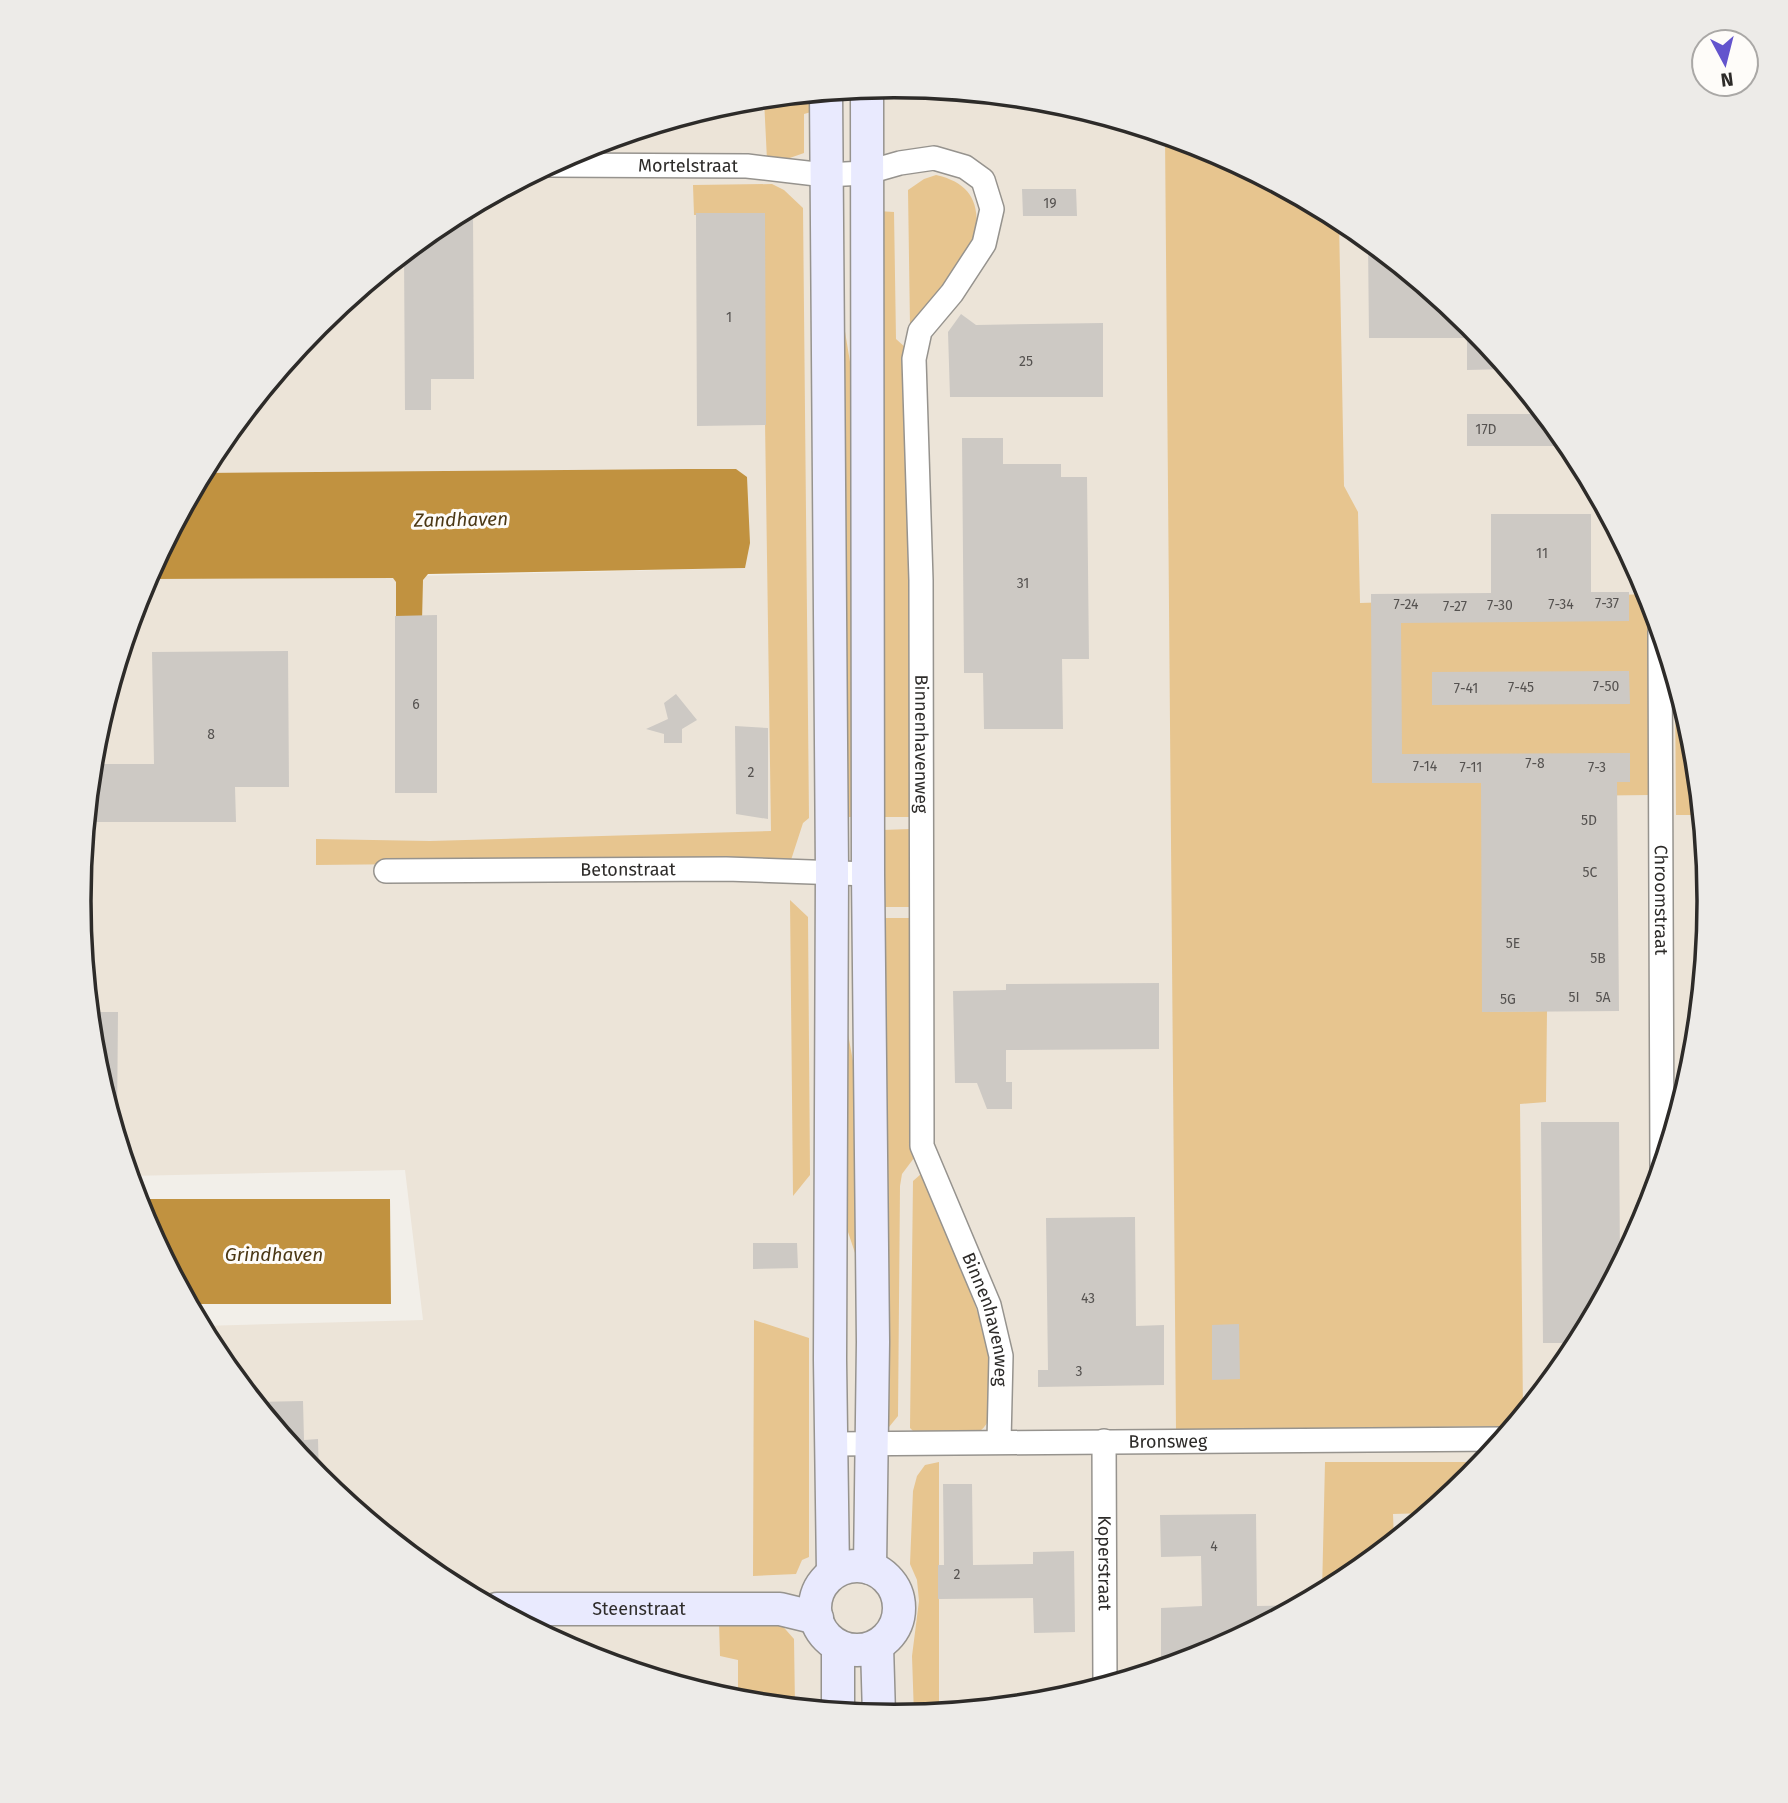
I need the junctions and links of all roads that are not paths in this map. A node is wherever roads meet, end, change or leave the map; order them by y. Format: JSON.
{"nodes":[{"id":1,"x":867,"y":99,"type":"edge"},
{"id":2,"x":826,"y":101,"type":"edge"},
{"id":3,"x":575,"y":165,"type":"edge"},
{"id":4,"x":865,"y":173,"type":"junction"},
{"id":5,"x":825,"y":175,"type":"junction"},
{"id":6,"x":1660,"y":662,"type":"edge"},
{"id":7,"x":386,"y":871,"type":"dead end"},
{"id":8,"x":832,"y":872,"type":"junction"},
{"id":9,"x":868,"y":874,"type":"junction"},
{"id":10,"x":1661,"y":1138,"type":"edge"},
{"id":11,"x":1490,"y":1439,"type":"edge"},
{"id":12,"x":999,"y":1441,"type":"junction"},
{"id":13,"x":1104,"y":1441,"type":"junction"},
{"id":14,"x":873,"y":1443,"type":"junction"},
{"id":15,"x":832,"y":1444,"type":"junction"},
{"id":16,"x":870,"y":1568,"type":"junction"},
{"id":17,"x":823,"y":1594,"type":"junction"},
{"id":18,"x":515,"y":1609,"type":"edge"},
{"id":19,"x":838,"y":1646,"type":"junction"},
{"id":20,"x":877,"y":1646,"type":"junction"},
{"id":21,"x":1105,"y":1676,"type":"edge"},
{"id":22,"x":838,"y":1703,"type":"edge"},
{"id":23,"x":879,"y":1704,"type":"edge"}],
"edges":[{"from":1,"to":4,"type":"main road"},
{"from":2,"to":5,"type":"main road"},
{"from":3,"to":5,"type":"street","name":"Mortelstraat"},
{"from":4,"to":5,"type":"street","name":"Binnenhavenweg"},
{"from":4,"to":9,"type":"main road"},
{"from":4,"to":12,"type":"street","name":"Binnenhavenweg"},
{"from":5,"to":8,"type":"main road"},
{"from":6,"to":10,"type":"street","name":"Chroomstraat"},
{"from":7,"to":8,"type":"street","name":"Betonstraat"},
{"from":8,"to":9,"type":"street","name":"Betonstraat"},
{"from":8,"to":15,"type":"main road"},
{"from":9,"to":14,"type":"main road"},
{"from":11,"to":13,"type":"street","name":"Bronsweg"},
{"from":12,"to":13,"type":"street","name":"Bronsweg"},
{"from":12,"to":14,"type":"street","name":"Bronsweg"},
{"from":13,"to":21,"type":"street","name":"Koperstraat"},
{"from":14,"to":15,"type":"street","name":"Bronsweg"},
{"from":14,"to":16,"type":"main road"},
{"from":15,"to":17,"type":"main road"},
{"from":16,"to":17,"type":"main road"},
{"from":16,"to":20,"type":"main road"},
{"from":17,"to":18,"type":"main road","name":"Steenstraat"},
{"from":17,"to":19,"type":"main road"},
{"from":19,"to":20,"type":"main road"},
{"from":19,"to":22,"type":"main road"},
{"from":20,"to":23,"type":"main road"}]}
